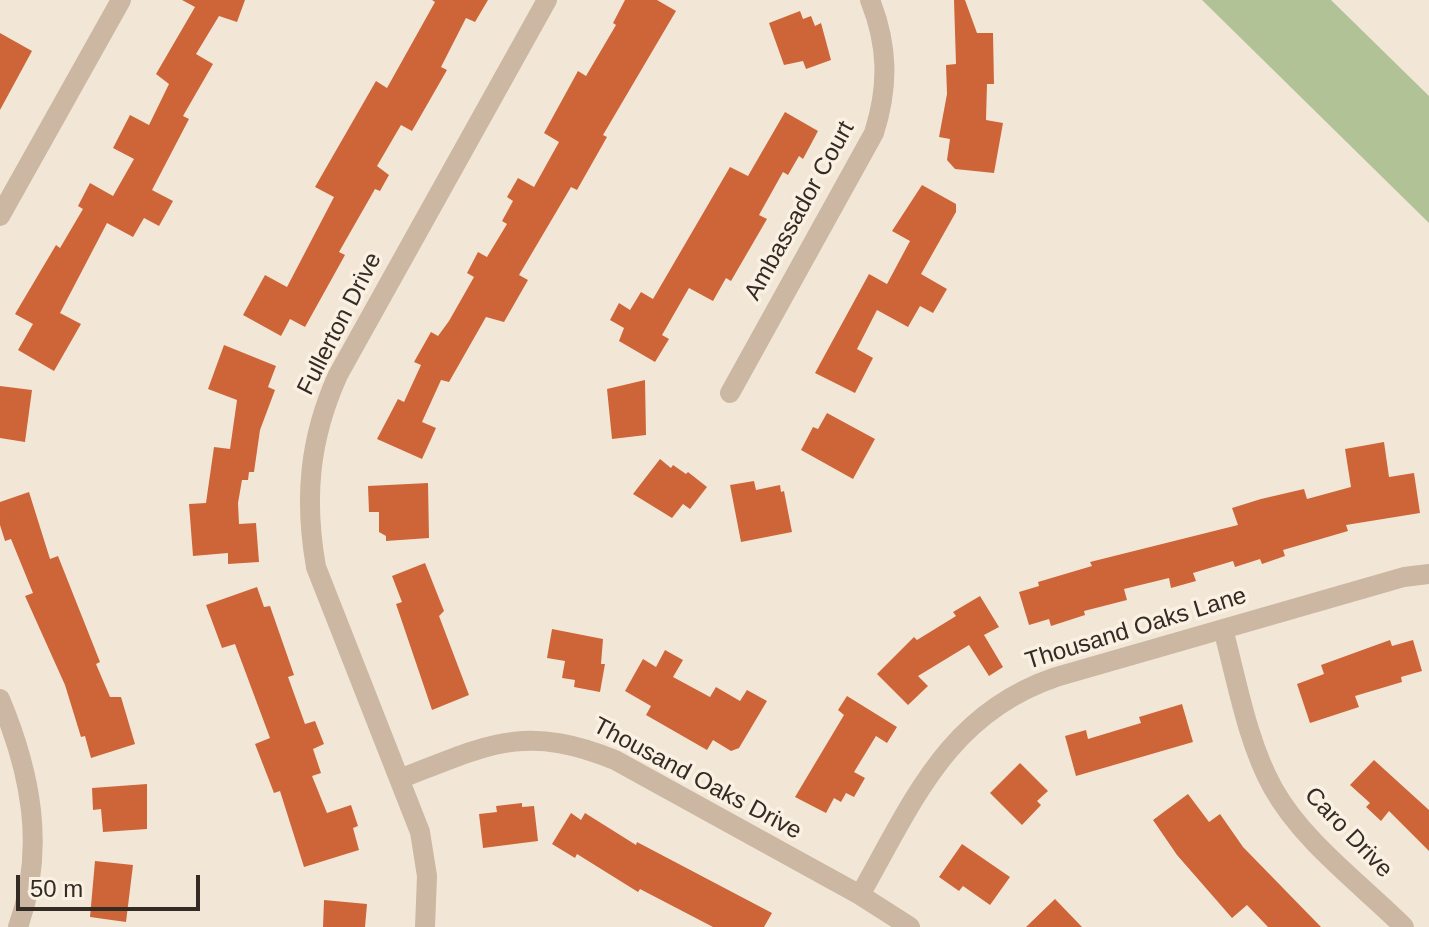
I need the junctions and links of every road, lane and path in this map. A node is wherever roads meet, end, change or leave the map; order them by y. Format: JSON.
{"nodes":[{"id":1,"x":121,"y":0,"type":"edge"},
{"id":2,"x":547,"y":0,"type":"edge"},
{"id":3,"x":870,"y":0,"type":"edge"},
{"id":4,"x":2,"y":208,"type":"edge"},
{"id":5,"x":730,"y":393,"type":"dead end"},
{"id":6,"x":1429,"y":574,"type":"edge"},
{"id":7,"x":1223,"y":629,"type":"junction"},
{"id":8,"x":0,"y":699,"type":"edge"},
{"id":9,"x":402,"y":778,"type":"junction"},
{"id":10,"x":860,"y":895,"type":"junction"},
{"id":11,"x":18,"y":927,"type":"edge"},
{"id":12,"x":425,"y":927,"type":"edge"},
{"id":13,"x":910,"y":927,"type":"edge"},
{"id":14,"x":1404,"y":927,"type":"edge"}],
"edges":[{"from":1,"to":4,"type":"street"},
{"from":2,"to":9,"type":"street","name":"Fullerton Drive"},
{"from":3,"to":5,"type":"street","name":"Ambassador Court"},
{"from":6,"to":7,"type":"street","name":"Thousand Oaks Lane"},
{"from":7,"to":10,"type":"street","name":"Thousand Oaks Lane"},
{"from":7,"to":14,"type":"street","name":"Caro Drive"},
{"from":8,"to":11,"type":"street"},
{"from":9,"to":10,"type":"street","name":"Thousand Oaks Drive"},
{"from":9,"to":12,"type":"street","name":"Fullerton Drive"},
{"from":10,"to":13,"type":"street","name":"Thousand Oaks Drive"}]}
